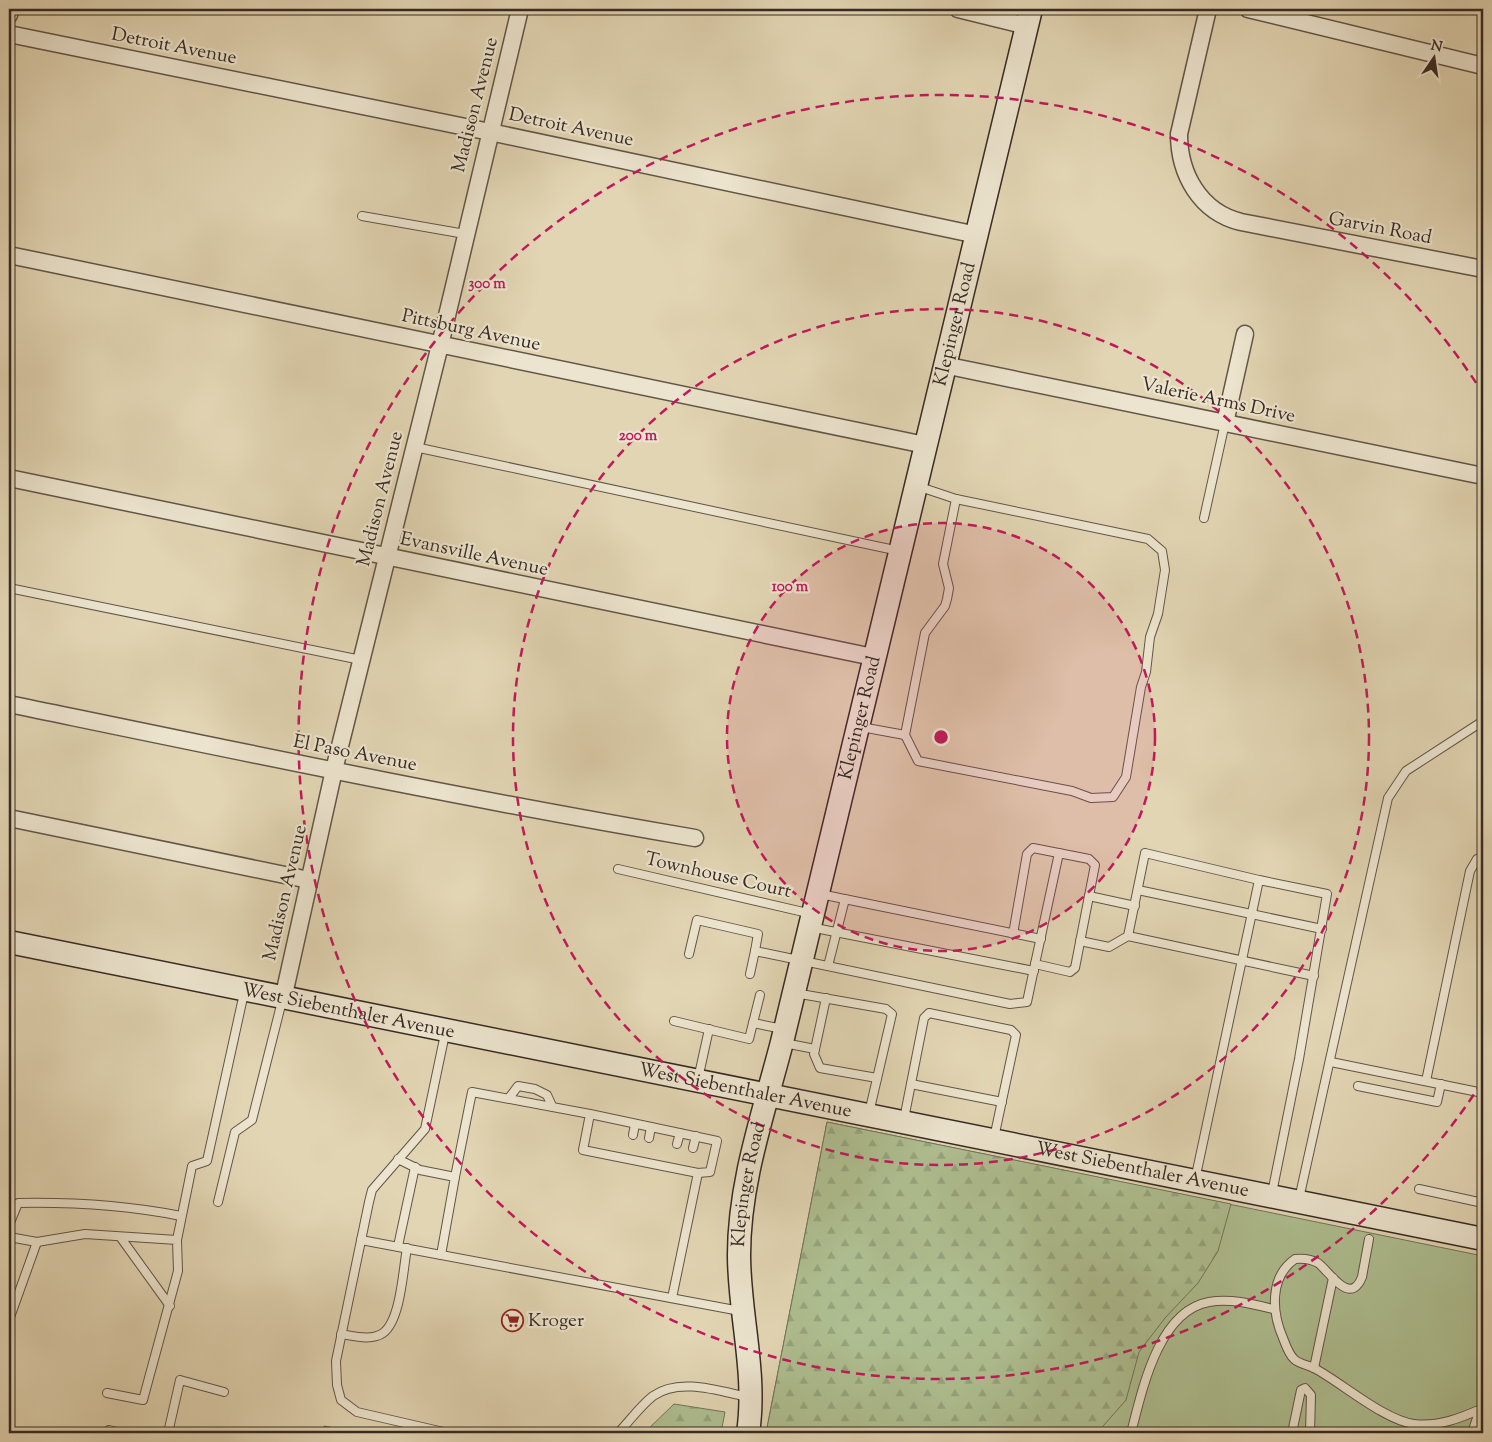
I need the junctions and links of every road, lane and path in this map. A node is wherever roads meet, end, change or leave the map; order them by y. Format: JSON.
{"nodes":[{"id":1,"x":10,"y":9,"type":"edge"},
{"id":2,"x":520,"y":9,"type":"edge"},
{"id":3,"x":958,"y":9,"type":"edge"},
{"id":4,"x":1208,"y":9,"type":"edge"},
{"id":5,"x":1248,"y":9,"type":"edge"},
{"id":6,"x":9,"y":15,"type":"edge"},
{"id":7,"x":1029,"y":17,"type":"edge"},
{"id":8,"x":9,"y":34,"type":"edge"},
{"id":9,"x":1483,"y":66,"type":"edge"},
{"id":10,"x":490,"y":132,"type":"junction"},
{"id":11,"x":362,"y":216,"type":"dead end"},
{"id":12,"x":465,"y":234,"type":"junction"},
{"id":13,"x":977,"y":235,"type":"junction"},
{"id":14,"x":9,"y":255,"type":"edge"},
{"id":15,"x":1483,"y":269,"type":"edge"},
{"id":16,"x":1245,"y":334,"type":"dead end"},
{"id":17,"x":440,"y":345,"type":"junction"},
{"id":18,"x":944,"y":366,"type":"junction"},
{"id":19,"x":1225,"y":423,"type":"junction"},
{"id":20,"x":925,"y":445,"type":"junction"},
{"id":21,"x":415,"y":448,"type":"junction"},
{"id":22,"x":1483,"y":476,"type":"edge"},
{"id":23,"x":9,"y":478,"type":"edge"},
{"id":24,"x":916,"y":486,"type":"junction"},
{"id":25,"x":956,"y":499,"type":"junction"},
{"id":26,"x":1204,"y":518,"type":"dead end"},
{"id":27,"x":900,"y":551,"type":"junction"},
{"id":28,"x":386,"y":557,"type":"junction"},
{"id":29,"x":9,"y":588,"type":"edge"},
{"id":30,"x":873,"y":657,"type":"junction"},
{"id":31,"x":361,"y":660,"type":"junction"},
{"id":32,"x":9,"y":704,"type":"edge"},
{"id":33,"x":1483,"y":721,"type":"edge"},
{"id":34,"x":856,"y":726,"type":"junction"},
{"id":35,"x":904,"y":735,"type":"junction"},
{"id":36,"x":334,"y":770,"type":"junction"},
{"id":37,"x":9,"y":818,"type":"edge"},
{"id":38,"x":695,"y":838,"type":"dead end"},
{"id":39,"x":1059,"y":853,"type":"junction"},
{"id":40,"x":1483,"y":857,"type":"edge"},
{"id":41,"x":618,"y":869,"type":"dead end"},
{"id":42,"x":310,"y":880,"type":"junction"},
{"id":43,"x":1259,"y":880,"type":"junction"},
{"id":44,"x":1138,"y":890,"type":"junction"},
{"id":45,"x":1089,"y":896,"type":"junction"},
{"id":46,"x":845,"y":900,"type":"junction"},
{"id":47,"x":1135,"y":906,"type":"junction"},
{"id":48,"x":812,"y":912,"type":"junction"},
{"id":49,"x":1252,"y":914,"type":"junction"},
{"id":50,"x":1322,"y":929,"type":"junction"},
{"id":51,"x":837,"y":933,"type":"junction"},
{"id":52,"x":1013,"y":934,"type":"junction"},
{"id":53,"x":1128,"y":936,"type":"junction"},
{"id":54,"x":1041,"y":939,"type":"junction"},
{"id":55,"x":1080,"y":941,"type":"junction"},
{"id":56,"x":9,"y":942,"type":"edge"},
{"id":57,"x":755,"y":951,"type":"junction"},
{"id":58,"x":689,"y":954,"type":"dead end"},
{"id":59,"x":801,"y":960,"type":"junction"},
{"id":60,"x":1242,"y":961,"type":"junction"},
{"id":61,"x":828,"y":966,"type":"junction"},
{"id":62,"x":1035,"y":967,"type":"junction"},
{"id":63,"x":750,"y":974,"type":"dead end"},
{"id":64,"x":1314,"y":976,"type":"junction"},
{"id":65,"x":245,"y":991,"type":"junction"},
{"id":66,"x":794,"y":993,"type":"junction"},
{"id":67,"x":760,"y":995,"type":"dead end"},
{"id":68,"x":826,"y":998,"type":"junction"},
{"id":69,"x":283,"y":999,"type":"junction"},
{"id":70,"x":674,"y":1021,"type":"dead end"},
{"id":71,"x":753,"y":1023,"type":"junction"},
{"id":72,"x":709,"y":1029,"type":"junction"},
{"id":73,"x":445,"y":1032,"type":"junction"},
{"id":74,"x":784,"y":1036,"type":"junction"},
{"id":75,"x":815,"y":1050,"type":"junction"},
{"id":76,"x":1331,"y":1062,"type":"junction"},
{"id":77,"x":877,"y":1078,"type":"junction"},
{"id":78,"x":1426,"y":1081,"type":"junction"},
{"id":79,"x":698,"y":1082,"type":"junction"},
{"id":80,"x":911,"y":1084,"type":"junction"},
{"id":81,"x":1441,"y":1084,"type":"junction"},
{"id":82,"x":1358,"y":1086,"type":"dead end"},
{"id":83,"x":1483,"y":1093,"type":"edge"},
{"id":84,"x":768,"y":1096,"type":"junction"},
{"id":85,"x":509,"y":1098,"type":"junction"},
{"id":86,"x":1002,"y":1102,"type":"junction"},
{"id":87,"x":552,"y":1106,"type":"junction"},
{"id":88,"x":590,"y":1114,"type":"junction"},
{"id":89,"x":868,"y":1115,"type":"junction"},
{"id":90,"x":903,"y":1121,"type":"junction"},
{"id":91,"x":635,"y":1124,"type":"junction"},
{"id":92,"x":651,"y":1127,"type":"junction"},
{"id":93,"x":680,"y":1133,"type":"junction"},
{"id":94,"x":633,"y":1135,"type":"dead end"},
{"id":95,"x":696,"y":1136,"type":"junction"},
{"id":96,"x":649,"y":1138,"type":"dead end"},
{"id":97,"x":993,"y":1139,"type":"junction"},
{"id":98,"x":678,"y":1144,"type":"dead end"},
{"id":99,"x":693,"y":1148,"type":"dead end"},
{"id":100,"x":398,"y":1160,"type":"junction"},
{"id":101,"x":415,"y":1167,"type":"junction"},
{"id":102,"x":698,"y":1173,"type":"junction"},
{"id":103,"x":455,"y":1176,"type":"junction"},
{"id":104,"x":1195,"y":1180,"type":"junction"},
{"id":105,"x":1419,"y":1189,"type":"dead end"},
{"id":106,"x":1272,"y":1195,"type":"junction"},
{"id":107,"x":1298,"y":1201,"type":"junction"},
{"id":108,"x":218,"y":1202,"type":"dead end"},
{"id":109,"x":1483,"y":1203,"type":"edge"},
{"id":110,"x":181,"y":1216,"type":"junction"},
{"id":111,"x":9,"y":1225,"type":"edge"},
{"id":112,"x":9,"y":1237,"type":"edge"},
{"id":113,"x":121,"y":1238,"type":"junction"},
{"id":114,"x":1483,"y":1238,"type":"edge"},
{"id":115,"x":1369,"y":1239,"type":"dead end"},
{"id":116,"x":177,"y":1240,"type":"junction"},
{"id":117,"x":361,"y":1240,"type":"junction"},
{"id":118,"x":37,"y":1242,"type":"junction"},
{"id":119,"x":398,"y":1246,"type":"junction"},
{"id":120,"x":406,"y":1248,"type":"junction"},
{"id":121,"x":441,"y":1255,"type":"junction"},
{"id":122,"x":1332,"y":1278,"type":"junction"},
{"id":123,"x":672,"y":1298,"type":"junction"},
{"id":124,"x":170,"y":1306,"type":"junction"},
{"id":125,"x":1274,"y":1309,"type":"junction"},
{"id":126,"x":744,"y":1312,"type":"junction"},
{"id":127,"x":9,"y":1320,"type":"edge"},
{"id":128,"x":341,"y":1334,"type":"junction"},
{"id":129,"x":1314,"y":1368,"type":"junction"},
{"id":130,"x":224,"y":1392,"type":"dead end"},
{"id":131,"x":107,"y":1393,"type":"dead end"},
{"id":132,"x":750,"y":1397,"type":"junction"},
{"id":133,"x":1483,"y":1408,"type":"edge"},
{"id":134,"x":108,"y":1433,"type":"edge"},
{"id":135,"x":121,"y":1433,"type":"edge"},
{"id":136,"x":168,"y":1433,"type":"edge"},
{"id":137,"x":448,"y":1433,"type":"edge"},
{"id":138,"x":618,"y":1433,"type":"edge"},
{"id":139,"x":748,"y":1433,"type":"edge"},
{"id":140,"x":1131,"y":1433,"type":"edge"},
{"id":141,"x":1292,"y":1433,"type":"edge"},
{"id":142,"x":1310,"y":1433,"type":"edge"},
{"id":143,"x":1472,"y":1433,"type":"edge"}],
"edges":[{"from":1,"to":6,"type":"street"},
{"from":2,"to":10,"type":"street","name":"Madison Avenue"},
{"from":3,"to":7,"type":"street"},
{"from":4,"to":15,"type":"street","name":"Garvin Road"},
{"from":5,"to":9,"type":"street"},
{"from":7,"to":13,"type":"main road","name":"Klepinger Road"},
{"from":8,"to":10,"type":"street","name":"Detroit Avenue"},
{"from":10,"to":12,"type":"street","name":"Madison Avenue"},
{"from":10,"to":13,"type":"street","name":"Detroit Avenue"},
{"from":11,"to":12,"type":"lane"},
{"from":12,"to":17,"type":"street","name":"Madison Avenue"},
{"from":13,"to":18,"type":"main road","name":"Klepinger Road"},
{"from":14,"to":17,"type":"street","name":"Pittsburg Avenue"},
{"from":16,"to":19,"type":"street"},
{"from":17,"to":20,"type":"street","name":"Pittsburg Avenue"},
{"from":17,"to":21,"type":"street","name":"Madison Avenue"},
{"from":18,"to":19,"type":"street","name":"Valerie Arms Drive"},
{"from":18,"to":20,"type":"main road","name":"Klepinger Road"},
{"from":19,"to":22,"type":"street","name":"Valerie Arms Drive"},
{"from":19,"to":26,"type":"lane"},
{"from":20,"to":24,"type":"main road","name":"Klepinger Road"},
{"from":21,"to":27,"type":"lane"},
{"from":21,"to":28,"type":"street","name":"Madison Avenue"},
{"from":23,"to":28,"type":"street","name":"Evansville Avenue"},
{"from":24,"to":25,"type":"lane"},
{"from":24,"to":27,"type":"main road","name":"Klepinger Road"},
{"from":25,"to":35,"type":"lane"},
{"from":25,"to":35,"type":"lane"},
{"from":27,"to":30,"type":"main road","name":"Klepinger Road"},
{"from":28,"to":30,"type":"street","name":"Evansville Avenue"},
{"from":28,"to":31,"type":"street","name":"Madison Avenue"},
{"from":29,"to":31,"type":"lane"},
{"from":30,"to":34,"type":"main road","name":"Klepinger Road"},
{"from":31,"to":36,"type":"street","name":"Madison Avenue"},
{"from":32,"to":36,"type":"street","name":"El Paso Avenue"},
{"from":33,"to":76,"type":"lane"},
{"from":34,"to":35,"type":"lane"},
{"from":34,"to":48,"type":"main road","name":"Klepinger Road"},
{"from":36,"to":38,"type":"street","name":"El Paso Avenue"},
{"from":36,"to":42,"type":"street","name":"Madison Avenue"},
{"from":37,"to":42,"type":"street"},
{"from":39,"to":45,"type":"lane"},
{"from":39,"to":52,"type":"lane"},
{"from":39,"to":54,"type":"lane"},
{"from":40,"to":78,"type":"lane"},
{"from":41,"to":48,"type":"lane","name":"Townhouse Court"},
{"from":42,"to":69,"type":"street","name":"Madison Avenue"},
{"from":43,"to":44,"type":"lane"},
{"from":43,"to":49,"type":"lane"},
{"from":43,"to":50,"type":"lane"},
{"from":44,"to":47,"type":"lane"},
{"from":44,"to":49,"type":"lane"},
{"from":45,"to":47,"type":"lane"},
{"from":45,"to":55,"type":"lane"},
{"from":46,"to":48,"type":"lane"},
{"from":46,"to":51,"type":"lane"},
{"from":46,"to":52,"type":"lane"},
{"from":47,"to":53,"type":"lane"},
{"from":48,"to":51,"type":"lane"},
{"from":48,"to":59,"type":"main road","name":"Klepinger Road"},
{"from":49,"to":50,"type":"lane"},
{"from":49,"to":60,"type":"lane"},
{"from":50,"to":64,"type":"lane"},
{"from":51,"to":61,"type":"lane"},
{"from":51,"to":62,"type":"lane"},
{"from":52,"to":54,"type":"lane"},
{"from":53,"to":55,"type":"lane"},
{"from":53,"to":60,"type":"lane"},
{"from":54,"to":62,"type":"lane"},
{"from":55,"to":62,"type":"lane"},
{"from":56,"to":65,"type":"main road","name":"West Siebenthaler Avenue"},
{"from":57,"to":58,"type":"lane"},
{"from":57,"to":59,"type":"lane"},
{"from":57,"to":63,"type":"lane"},
{"from":59,"to":61,"type":"lane"},
{"from":59,"to":66,"type":"main road","name":"Klepinger Road"},
{"from":60,"to":64,"type":"lane"},
{"from":60,"to":104,"type":"lane"},
{"from":61,"to":62,"type":"lane"},
{"from":64,"to":106,"type":"lane"},
{"from":65,"to":69,"type":"main road","name":"West Siebenthaler Avenue"},
{"from":65,"to":110,"type":"lane"},
{"from":66,"to":68,"type":"lane"},
{"from":66,"to":74,"type":"main road","name":"Klepinger Road"},
{"from":67,"to":71,"type":"lane"},
{"from":68,"to":75,"type":"lane"},
{"from":68,"to":77,"type":"lane"},
{"from":69,"to":73,"type":"main road","name":"West Siebenthaler Avenue"},
{"from":69,"to":108,"type":"lane"},
{"from":70,"to":72,"type":"lane"},
{"from":71,"to":72,"type":"lane"},
{"from":71,"to":74,"type":"lane"},
{"from":72,"to":79,"type":"lane"},
{"from":73,"to":79,"type":"main road","name":"West Siebenthaler Avenue"},
{"from":73,"to":100,"type":"lane"},
{"from":74,"to":75,"type":"lane"},
{"from":74,"to":84,"type":"main road","name":"Klepinger Road"},
{"from":75,"to":77,"type":"lane"},
{"from":76,"to":78,"type":"lane"},
{"from":76,"to":107,"type":"lane"},
{"from":77,"to":89,"type":"lane"},
{"from":78,"to":81,"type":"lane"},
{"from":79,"to":84,"type":"main road","name":"West Siebenthaler Avenue"},
{"from":80,"to":86,"type":"lane"},
{"from":80,"to":86,"type":"lane"},
{"from":80,"to":90,"type":"lane"},
{"from":81,"to":82,"type":"lane"},
{"from":81,"to":83,"type":"lane"},
{"from":84,"to":89,"type":"main road","name":"West Siebenthaler Avenue"},
{"from":84,"to":126,"type":"main road","name":"Klepinger Road"},
{"from":85,"to":87,"type":"lane"},
{"from":85,"to":87,"type":"lane"},
{"from":85,"to":103,"type":"lane"},
{"from":86,"to":97,"type":"lane"},
{"from":87,"to":88,"type":"lane"},
{"from":88,"to":91,"type":"lane"},
{"from":88,"to":102,"type":"lane"},
{"from":89,"to":90,"type":"main road","name":"West Siebenthaler Avenue"},
{"from":90,"to":97,"type":"main road","name":"West Siebenthaler Avenue"},
{"from":91,"to":92,"type":"lane"},
{"from":91,"to":94,"type":"lane"},
{"from":92,"to":93,"type":"lane"},
{"from":92,"to":96,"type":"lane"},
{"from":93,"to":95,"type":"lane"},
{"from":93,"to":98,"type":"lane"},
{"from":95,"to":99,"type":"lane"},
{"from":95,"to":102,"type":"lane"},
{"from":97,"to":104,"type":"main road","name":"West Siebenthaler Avenue"},
{"from":100,"to":101,"type":"lane"},
{"from":100,"to":117,"type":"lane"},
{"from":101,"to":103,"type":"lane"},
{"from":101,"to":119,"type":"lane"},
{"from":102,"to":123,"type":"lane"},
{"from":103,"to":121,"type":"lane"},
{"from":104,"to":106,"type":"main road","name":"West Siebenthaler Avenue"},
{"from":105,"to":109,"type":"lane"},
{"from":106,"to":107,"type":"main road","name":"West Siebenthaler Avenue"},
{"from":107,"to":114,"type":"main road","name":"West Siebenthaler Avenue"},
{"from":110,"to":111,"type":"lane"},
{"from":110,"to":116,"type":"lane"},
{"from":112,"to":118,"type":"lane"},
{"from":113,"to":116,"type":"lane"},
{"from":113,"to":118,"type":"lane"},
{"from":113,"to":124,"type":"lane"},
{"from":115,"to":122,"type":"lane"},
{"from":116,"to":124,"type":"lane"},
{"from":117,"to":119,"type":"lane"},
{"from":117,"to":128,"type":"lane"},
{"from":118,"to":127,"type":"lane"},
{"from":119,"to":120,"type":"lane"},
{"from":120,"to":121,"type":"lane"},
{"from":120,"to":128,"type":"lane"},
{"from":121,"to":123,"type":"lane"},
{"from":122,"to":125,"type":"lane"},
{"from":122,"to":129,"type":"lane"},
{"from":123,"to":126,"type":"lane"},
{"from":124,"to":131,"type":"lane"},
{"from":125,"to":129,"type":"lane"},
{"from":125,"to":140,"type":"lane"},
{"from":126,"to":132,"type":"main road","name":"Klepinger Road"},
{"from":128,"to":137,"type":"lane"},
{"from":129,"to":133,"type":"lane"},
{"from":130,"to":136,"type":"lane"},
{"from":132,"to":138,"type":"lane"},
{"from":132,"to":139,"type":"main road","name":"Klepinger Road"},
{"from":133,"to":143,"type":"lane"},
{"from":134,"to":135,"type":"lane"},
{"from":141,"to":142,"type":"lane"}]}
